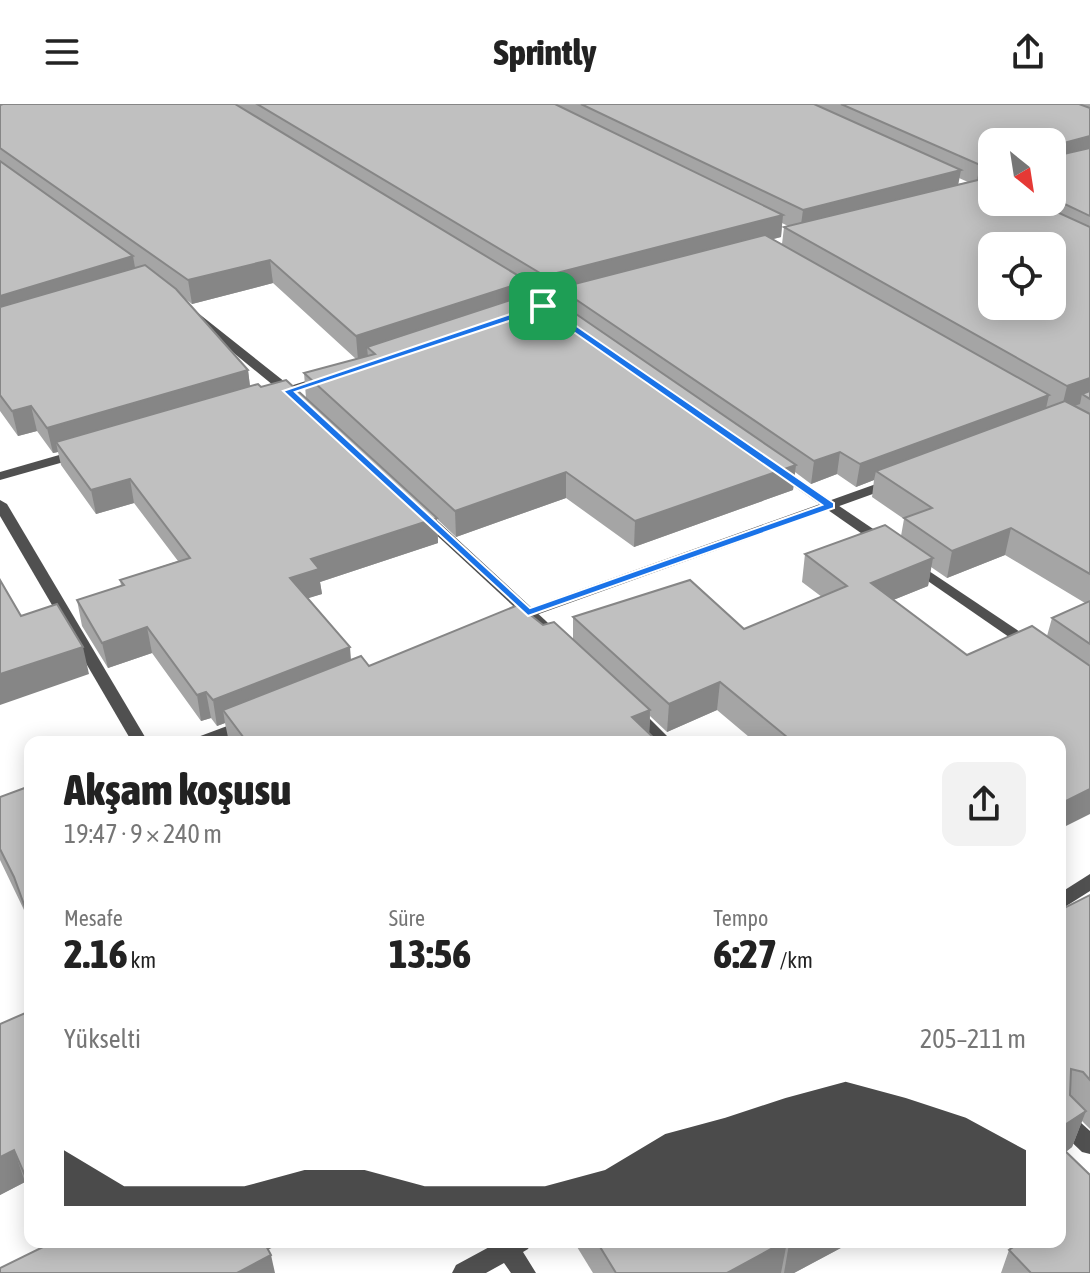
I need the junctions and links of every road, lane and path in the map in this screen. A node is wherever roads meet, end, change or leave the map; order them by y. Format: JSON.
{"nodes":[{"id":1,"x":177,"y":301,"type":"edge"},
{"id":2,"x":333,"y":376,"type":"edge"},
{"id":3,"x":288,"y":391,"type":"junction"},
{"id":4,"x":258,"y":400,"type":"edge"},
{"id":5,"x":300,"y":401,"type":"edge"},
{"id":6,"x":91,"y":449,"type":"edge"},
{"id":7,"x":765,"y":460,"type":"edge"},
{"id":8,"x":0,"y":476,"type":"edge"},
{"id":9,"x":902,"y":479,"type":"edge"},
{"id":10,"x":0,"y":504,"type":"edge"},
{"id":11,"x":830,"y":505,"type":"junction"},
{"id":12,"x":414,"y":507,"type":"edge"},
{"id":13,"x":528,"y":612,"type":"junction"},
{"id":14,"x":498,"y":624,"type":"edge"},
{"id":15,"x":551,"y":634,"type":"edge"},
{"id":16,"x":1038,"y":651,"type":"edge"},
{"id":17,"x":631,"y":710,"type":"edge"},
{"id":18,"x":261,"y":718,"type":"edge"},
{"id":19,"x":136,"y":736,"type":"edge"},
{"id":20,"x":216,"y":736,"type":"edge"},
{"id":21,"x":659,"y":736,"type":"edge"},
{"id":22,"x":1090,"y":881,"type":"edge"},
{"id":23,"x":1066,"y":899,"type":"edge"},
{"id":24,"x":1066,"y":1123,"type":"edge"},
{"id":25,"x":1090,"y":1145,"type":"edge"},
{"id":26,"x":505,"y":1248,"type":"edge"},
{"id":27,"x":512,"y":1248,"type":"edge"},
{"id":28,"x":464,"y":1273,"type":"edge"},
{"id":29,"x":524,"y":1273,"type":"edge"}],
"edges":[{"from":1,"to":3,"type":"street"},
{"from":2,"to":3,"type":"street"},
{"from":3,"to":4,"type":"street"},
{"from":3,"to":5,"type":"street"},
{"from":6,"to":8,"type":"street"},
{"from":7,"to":11,"type":"street"},
{"from":9,"to":11,"type":"street"},
{"from":10,"to":19,"type":"street"},
{"from":11,"to":13,"type":"street"},
{"from":11,"to":16,"type":"street"},
{"from":12,"to":13,"type":"street"},
{"from":13,"to":14,"type":"street"},
{"from":13,"to":15,"type":"street"},
{"from":17,"to":21,"type":"street"},
{"from":18,"to":20,"type":"street"},
{"from":22,"to":23,"type":"street"},
{"from":24,"to":25,"type":"street"},
{"from":26,"to":28,"type":"street"},
{"from":27,"to":29,"type":"street"}]}
